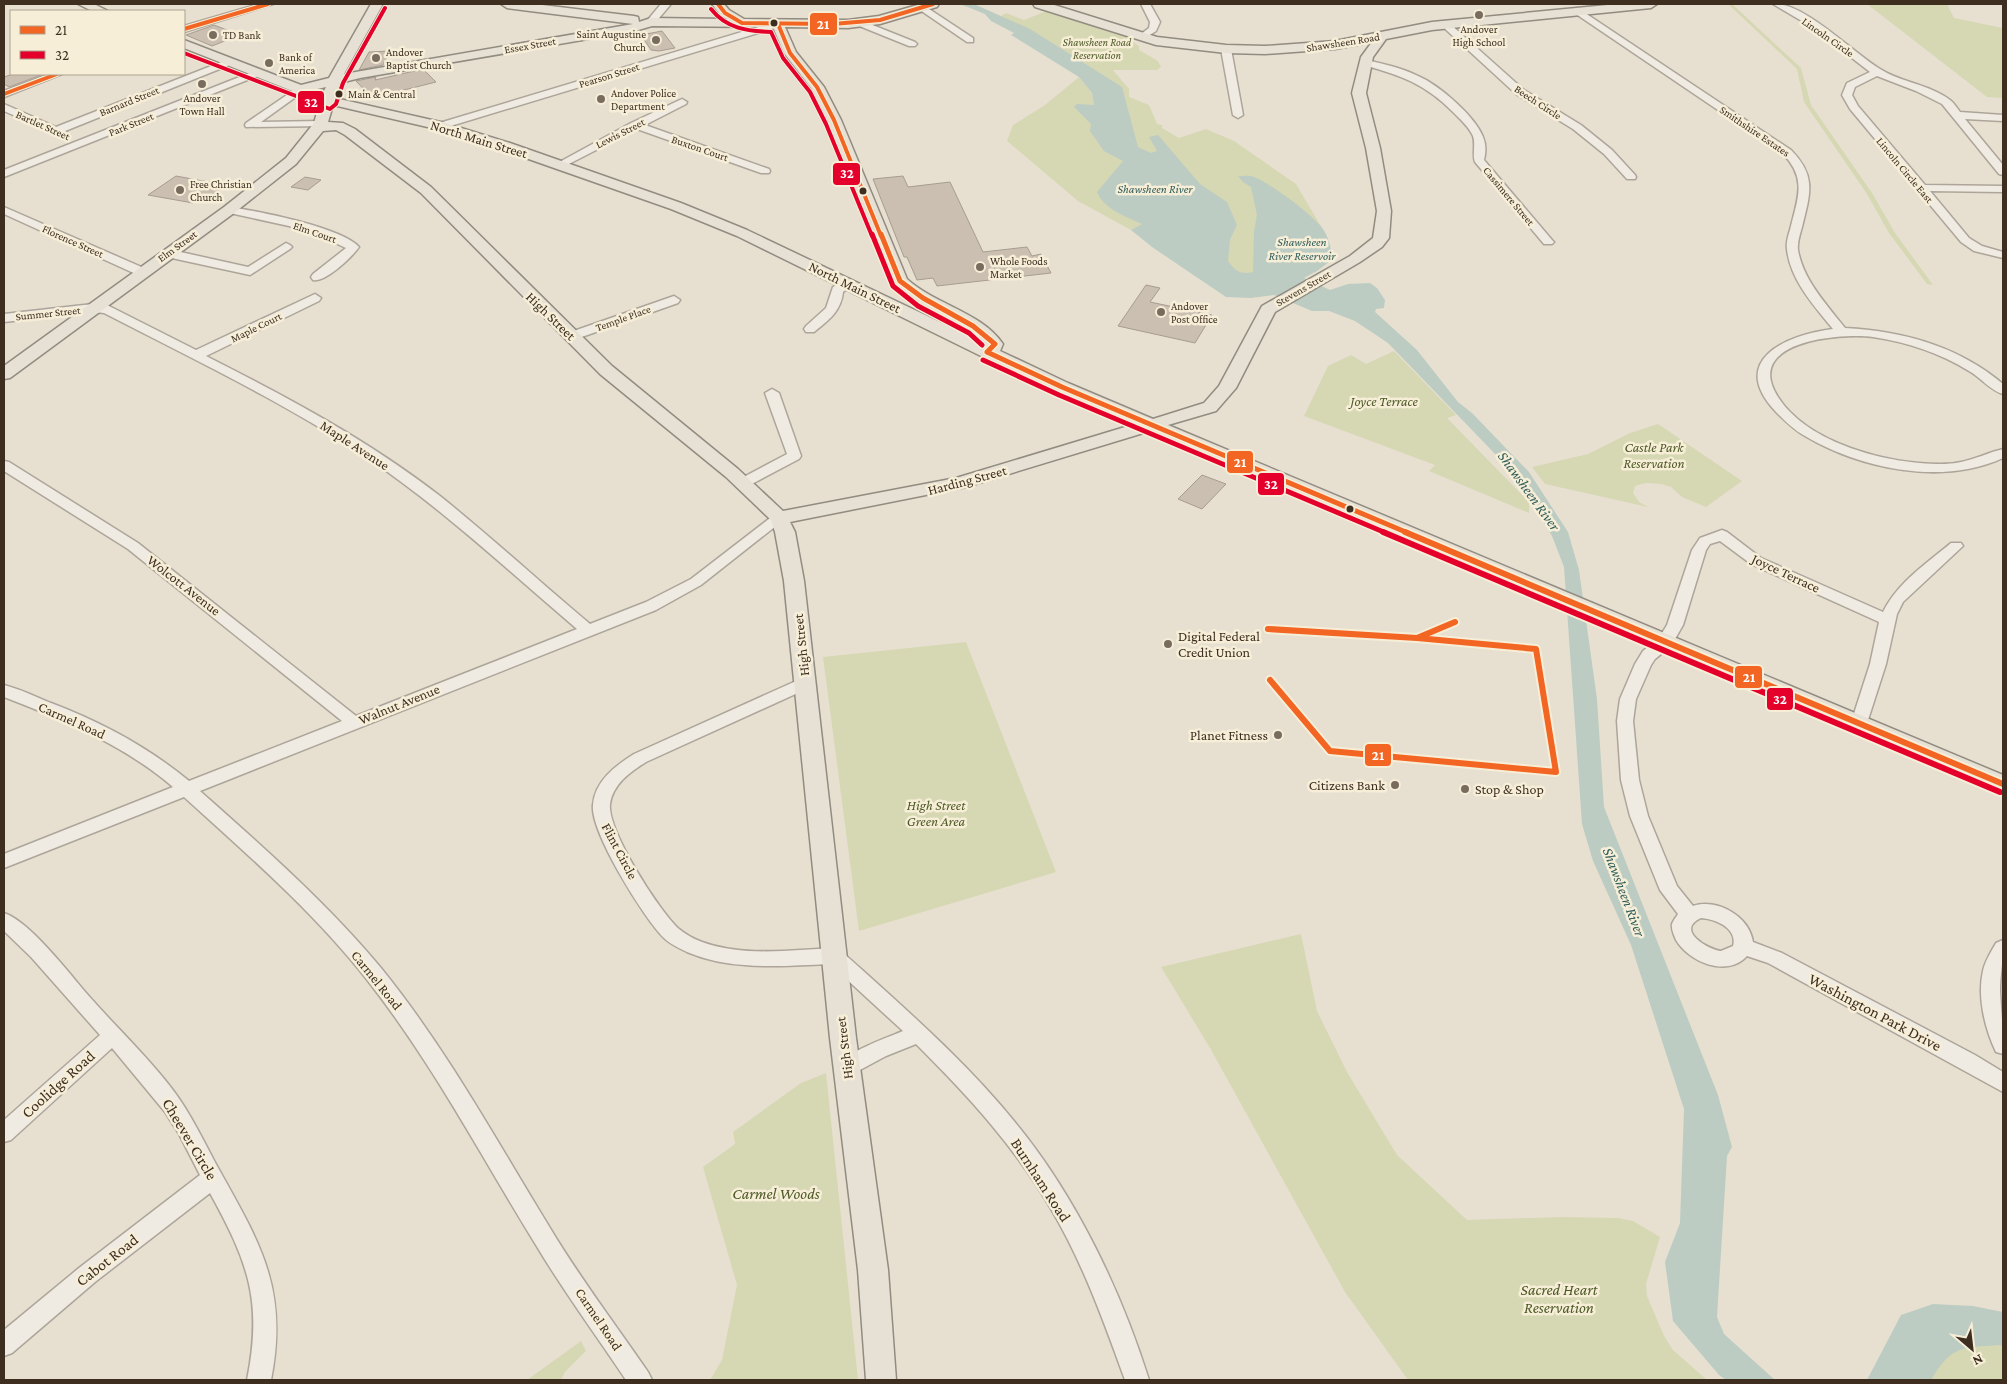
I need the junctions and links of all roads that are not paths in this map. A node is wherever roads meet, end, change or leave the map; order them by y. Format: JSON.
{"nodes":[{"id":1,"x":84,"y":4,"type":"edge"},
{"id":2,"x":268,"y":4,"type":"edge"},
{"id":3,"x":378,"y":4,"type":"edge"},
{"id":4,"x":507,"y":4,"type":"edge"},
{"id":5,"x":666,"y":4,"type":"edge"},
{"id":6,"x":1039,"y":4,"type":"edge"},
{"id":7,"x":1146,"y":4,"type":"edge"},
{"id":8,"x":1651,"y":4,"type":"edge"},
{"id":9,"x":1778,"y":4,"type":"edge"},
{"id":10,"x":928,"y":6,"type":"edge"},
{"id":11,"x":720,"y":7,"type":"edge"},
{"id":12,"x":99,"y":10,"type":"edge"},
{"id":13,"x":1579,"y":12,"type":"junction"},
{"id":14,"x":651,"y":22,"type":"junction"},
{"id":15,"x":694,"y":23,"type":"junction"},
{"id":16,"x":742,"y":23,"type":"junction"},
{"id":17,"x":860,"y":23,"type":"junction"},
{"id":18,"x":778,"y":24,"type":"junction"},
{"id":19,"x":1446,"y":25,"type":"junction"},
{"id":20,"x":185,"y":29,"type":"edge"},
{"id":21,"x":1382,"y":36,"type":"junction"},
{"id":22,"x":1142,"y":37,"type":"junction"},
{"id":23,"x":970,"y":40,"type":"dead end"},
{"id":24,"x":185,"y":44,"type":"edge"},
{"id":25,"x":912,"y":44,"type":"dead end"},
{"id":26,"x":1334,"y":45,"type":"junction"},
{"id":27,"x":1226,"y":49,"type":"junction"},
{"id":28,"x":1366,"y":60,"type":"junction"},
{"id":29,"x":229,"y":62,"type":"junction"},
{"id":30,"x":1877,"y":72,"type":"junction"},
{"id":31,"x":257,"y":73,"type":"junction"},
{"id":32,"x":54,"y":75,"type":"edge"},
{"id":33,"x":335,"y":79,"type":"junction"},
{"id":34,"x":300,"y":89,"type":"junction"},
{"id":35,"x":4,"y":94,"type":"edge"},
{"id":36,"x":328,"y":100,"type":"junction"},
{"id":37,"x":682,"y":102,"type":"dead end"},
{"id":38,"x":4,"y":107,"type":"edge"},
{"id":39,"x":366,"y":108,"type":"junction"},
{"id":40,"x":1238,"y":115,"type":"dead end"},
{"id":41,"x":1956,"y":115,"type":"junction"},
{"id":42,"x":2003,"y":118,"type":"edge"},
{"id":43,"x":321,"y":124,"type":"junction"},
{"id":44,"x":635,"y":125,"type":"junction"},
{"id":45,"x":440,"y":126,"type":"junction"},
{"id":46,"x":56,"y":130,"type":"junction"},
{"id":47,"x":82,"y":143,"type":"junction"},
{"id":48,"x":559,"y":165,"type":"junction"},
{"id":49,"x":766,"y":170,"type":"dead end"},
{"id":50,"x":2003,"y":172,"type":"edge"},
{"id":51,"x":4,"y":174,"type":"edge"},
{"id":52,"x":1631,"y":177,"type":"dead end"},
{"id":53,"x":1920,"y":188,"type":"junction"},
{"id":54,"x":2003,"y":189,"type":"edge"},
{"id":55,"x":4,"y":210,"type":"edge"},
{"id":56,"x":229,"y":210,"type":"junction"},
{"id":57,"x":1548,"y":242,"type":"dead end"},
{"id":58,"x":286,"y":247,"type":"dead end"},
{"id":59,"x":167,"y":253,"type":"junction"},
{"id":60,"x":2003,"y":255,"type":"edge"},
{"id":61,"x":142,"y":272,"type":"junction"},
{"id":62,"x":317,"y":277,"type":"dead end"},
{"id":63,"x":844,"y":282,"type":"junction"},
{"id":64,"x":315,"y":298,"type":"dead end"},
{"id":65,"x":674,"y":300,"type":"dead end"},
{"id":66,"x":93,"y":308,"type":"junction"},
{"id":67,"x":4,"y":318,"type":"edge"},
{"id":68,"x":810,"y":329,"type":"dead end"},
{"id":69,"x":1842,"y":333,"type":"junction"},
{"id":70,"x":572,"y":336,"type":"junction"},
{"id":71,"x":987,"y":352,"type":"junction"},
{"id":72,"x":198,"y":356,"type":"junction"},
{"id":73,"x":4,"y":374,"type":"edge"},
{"id":74,"x":2003,"y":390,"type":"edge"},
{"id":75,"x":772,"y":393,"type":"dead end"},
{"id":76,"x":1210,"y":407,"type":"junction"},
{"id":77,"x":1150,"y":424,"type":"junction"},
{"id":78,"x":1208,"y":448,"type":"junction"},
{"id":79,"x":2003,"y":453,"type":"edge"},
{"id":80,"x":4,"y":465,"type":"edge"},
{"id":81,"x":743,"y":483,"type":"junction"},
{"id":82,"x":779,"y":518,"type":"junction"},
{"id":83,"x":1956,"y":546,"type":"dead end"},
{"id":84,"x":1888,"y":620,"type":"junction"},
{"id":85,"x":587,"y":630,"type":"junction"},
{"id":86,"x":1665,"y":642,"type":"junction"},
{"id":87,"x":805,"y":683,"type":"junction"},
{"id":88,"x":4,"y":691,"type":"edge"},
{"id":89,"x":353,"y":722,"type":"junction"},
{"id":90,"x":1859,"y":723,"type":"junction"},
{"id":91,"x":2003,"y":784,"type":"edge"},
{"id":92,"x":187,"y":788,"type":"junction"},
{"id":93,"x":4,"y":861,"type":"edge"},
{"id":94,"x":1689,"y":914,"type":"junction"},
{"id":95,"x":4,"y":920,"type":"edge"},
{"id":96,"x":1743,"y":946,"type":"junction"},
{"id":97,"x":2003,"y":948,"type":"edge"},
{"id":98,"x":834,"y":956,"type":"junction"},
{"id":99,"x":918,"y":1034,"type":"junction"},
{"id":100,"x":112,"y":1036,"type":"junction"},
{"id":101,"x":2003,"y":1046,"type":"edge"},
{"id":102,"x":847,"y":1068,"type":"junction"},
{"id":103,"x":2003,"y":1083,"type":"edge"},
{"id":104,"x":2003,"y":1088,"type":"edge"},
{"id":105,"x":2003,"y":1093,"type":"edge"},
{"id":106,"x":4,"y":1133,"type":"edge"},
{"id":107,"x":213,"y":1178,"type":"junction"},
{"id":108,"x":4,"y":1345,"type":"edge"},
{"id":109,"x":259,"y":1380,"type":"edge"},
{"id":110,"x":640,"y":1380,"type":"edge"},
{"id":111,"x":880,"y":1380,"type":"edge"},
{"id":112,"x":1137,"y":1380,"type":"edge"}],
"edges":[{"from":1,"to":12,"type":"main road"},
{"from":2,"to":20,"type":"street"},
{"from":3,"to":33,"type":"main road","name":"Elm Street"},
{"from":4,"to":14,"type":"main road"},
{"from":5,"to":14,"type":"street"},
{"from":6,"to":22,"type":"main road","name":"Shawsheen Road"},
{"from":7,"to":22,"type":"street"},
{"from":8,"to":13,"type":"main road","name":"Shawsheen Road"},
{"from":9,"to":30,"type":"street","name":"Lincoln Circle"},
{"from":10,"to":17,"type":"main road","name":"Essex Street"},
{"from":10,"to":23,"type":"street"},
{"from":11,"to":15,"type":"main road"},
{"from":11,"to":16,"type":"main road"},
{"from":13,"to":19,"type":"main road","name":"Shawsheen Road"},
{"from":13,"to":69,"type":"street","name":"Smithshire Estates"},
{"from":14,"to":15,"type":"main road","name":"Essex Street"},
{"from":14,"to":33,"type":"main road","name":"Essex Street"},
{"from":15,"to":16,"type":"main road","name":"Essex Street"},
{"from":16,"to":18,"type":"main road","name":"Essex Street"},
{"from":17,"to":18,"type":"main road","name":"Essex Street"},
{"from":17,"to":25,"type":"street"},
{"from":18,"to":45,"type":"street","name":"Pearson Street"},
{"from":18,"to":71,"type":"main road"},
{"from":19,"to":21,"type":"main road","name":"Shawsheen Road"},
{"from":19,"to":52,"type":"street","name":"Beech Circle"},
{"from":21,"to":26,"type":"main road","name":"Shawsheen Road"},
{"from":21,"to":28,"type":"main road","name":"Stevens Street"},
{"from":22,"to":27,"type":"main road","name":"Shawsheen Road"},
{"from":24,"to":29,"type":"main road","name":"North Main Street"},
{"from":26,"to":27,"type":"main road","name":"Shawsheen Road"},
{"from":26,"to":28,"type":"main road"},
{"from":27,"to":40,"type":"street"},
{"from":28,"to":57,"type":"street","name":"Cassimere Street"},
{"from":28,"to":76,"type":"main road","name":"Stevens Street"},
{"from":29,"to":31,"type":"main road","name":"North Main Street"},
{"from":29,"to":46,"type":"street","name":"Barnard Street"},
{"from":30,"to":41,"type":"street"},
{"from":30,"to":53,"type":"street","name":"Lincoln Circle East"},
{"from":31,"to":34,"type":"main road","name":"North Main Street"},
{"from":31,"to":47,"type":"street","name":"Park Street"},
{"from":32,"to":35,"type":"street"},
{"from":33,"to":34,"type":"main road","name":"Essex Street"},
{"from":33,"to":36,"type":"main road","name":"Elm Street"},
{"from":34,"to":36,"type":"main road","name":"North Main Street"},
{"from":34,"to":43,"type":"street"},
{"from":36,"to":39,"type":"main road","name":"North Main Street"},
{"from":36,"to":43,"type":"main road","name":"Elm Street"},
{"from":37,"to":44,"type":"street","name":"Lewis Street"},
{"from":38,"to":46,"type":"street","name":"Bartlet Street"},
{"from":39,"to":43,"type":"main road"},
{"from":39,"to":45,"type":"main road","name":"North Main Street"},
{"from":41,"to":42,"type":"street"},
{"from":41,"to":50,"type":"street"},
{"from":43,"to":56,"type":"main road","name":"Elm Street"},
{"from":43,"to":70,"type":"main road","name":"High Street"},
{"from":44,"to":48,"type":"street","name":"Lewis Street"},
{"from":44,"to":49,"type":"street","name":"Buxton Court"},
{"from":45,"to":48,"type":"main road","name":"North Main Street"},
{"from":46,"to":47,"type":"street","name":"Bartlet Street"},
{"from":47,"to":51,"type":"street","name":"Park Street"},
{"from":48,"to":63,"type":"main road","name":"North Main Street"},
{"from":53,"to":54,"type":"street"},
{"from":53,"to":60,"type":"street","name":"Lincoln Circle East"},
{"from":55,"to":61,"type":"street","name":"Florence Street"},
{"from":56,"to":59,"type":"main road","name":"Elm Street"},
{"from":56,"to":62,"type":"street","name":"Elm Court"},
{"from":58,"to":59,"type":"street"},
{"from":59,"to":61,"type":"main road","name":"Elm Street"},
{"from":61,"to":66,"type":"main road","name":"Elm Street"},
{"from":63,"to":68,"type":"street"},
{"from":63,"to":71,"type":"main road","name":"North Main Street"},
{"from":64,"to":72,"type":"street","name":"Maple Court"},
{"from":65,"to":70,"type":"street","name":"Temple Place"},
{"from":66,"to":67,"type":"street","name":"Summer Street"},
{"from":66,"to":72,"type":"street","name":"Maple Avenue"},
{"from":66,"to":73,"type":"main road","name":"Elm Street"},
{"from":69,"to":74,"type":"street"},
{"from":69,"to":79,"type":"street"},
{"from":70,"to":81,"type":"main road","name":"High Street"},
{"from":71,"to":77,"type":"main road","name":"North Main Street"},
{"from":72,"to":85,"type":"street","name":"Maple Avenue"},
{"from":75,"to":81,"type":"street"},
{"from":76,"to":77,"type":"main road"},
{"from":76,"to":78,"type":"main road","name":"Stevens Street"},
{"from":77,"to":78,"type":"main road","name":"North Main Street"},
{"from":77,"to":82,"type":"main road","name":"Harding Street"},
{"from":78,"to":86,"type":"main road","name":"North Main Street"},
{"from":80,"to":89,"type":"street","name":"Wolcott Avenue"},
{"from":81,"to":82,"type":"main road","name":"High Street"},
{"from":82,"to":85,"type":"street","name":"Walnut Avenue"},
{"from":82,"to":87,"type":"main road","name":"High Street"},
{"from":83,"to":84,"type":"street"},
{"from":84,"to":86,"type":"street","name":"Joyce Terrace"},
{"from":84,"to":90,"type":"street"},
{"from":85,"to":89,"type":"street","name":"Walnut Avenue"},
{"from":86,"to":90,"type":"main road","name":"North Main Street"},
{"from":86,"to":94,"type":"street"},
{"from":87,"to":98,"type":"main road","name":"High Street"},
{"from":87,"to":98,"type":"street","name":"Flint Circle"},
{"from":88,"to":92,"type":"street","name":"Carmel Road"},
{"from":89,"to":92,"type":"street","name":"Walnut Avenue"},
{"from":90,"to":91,"type":"main road","name":"North Main Street"},
{"from":92,"to":93,"type":"street","name":"Walnut Avenue"},
{"from":92,"to":110,"type":"street","name":"Carmel Road"},
{"from":94,"to":96,"type":"street"},
{"from":94,"to":96,"type":"street"},
{"from":95,"to":100,"type":"street","name":"Cheever Circle"},
{"from":96,"to":103,"type":"street","name":"Washington Park Drive"},
{"from":97,"to":101,"type":"street"},
{"from":98,"to":99,"type":"street","name":"Burnham Road"},
{"from":98,"to":102,"type":"main road","name":"High Street"},
{"from":99,"to":102,"type":"street"},
{"from":99,"to":112,"type":"street","name":"Burnham Road"},
{"from":100,"to":106,"type":"street","name":"Coolidge Road"},
{"from":100,"to":107,"type":"street","name":"Cheever Circle"},
{"from":102,"to":111,"type":"main road","name":"High Street"},
{"from":104,"to":105,"type":"street"},
{"from":107,"to":108,"type":"street","name":"Cabot Road"},
{"from":107,"to":109,"type":"street","name":"Cheever Circle"}]}
